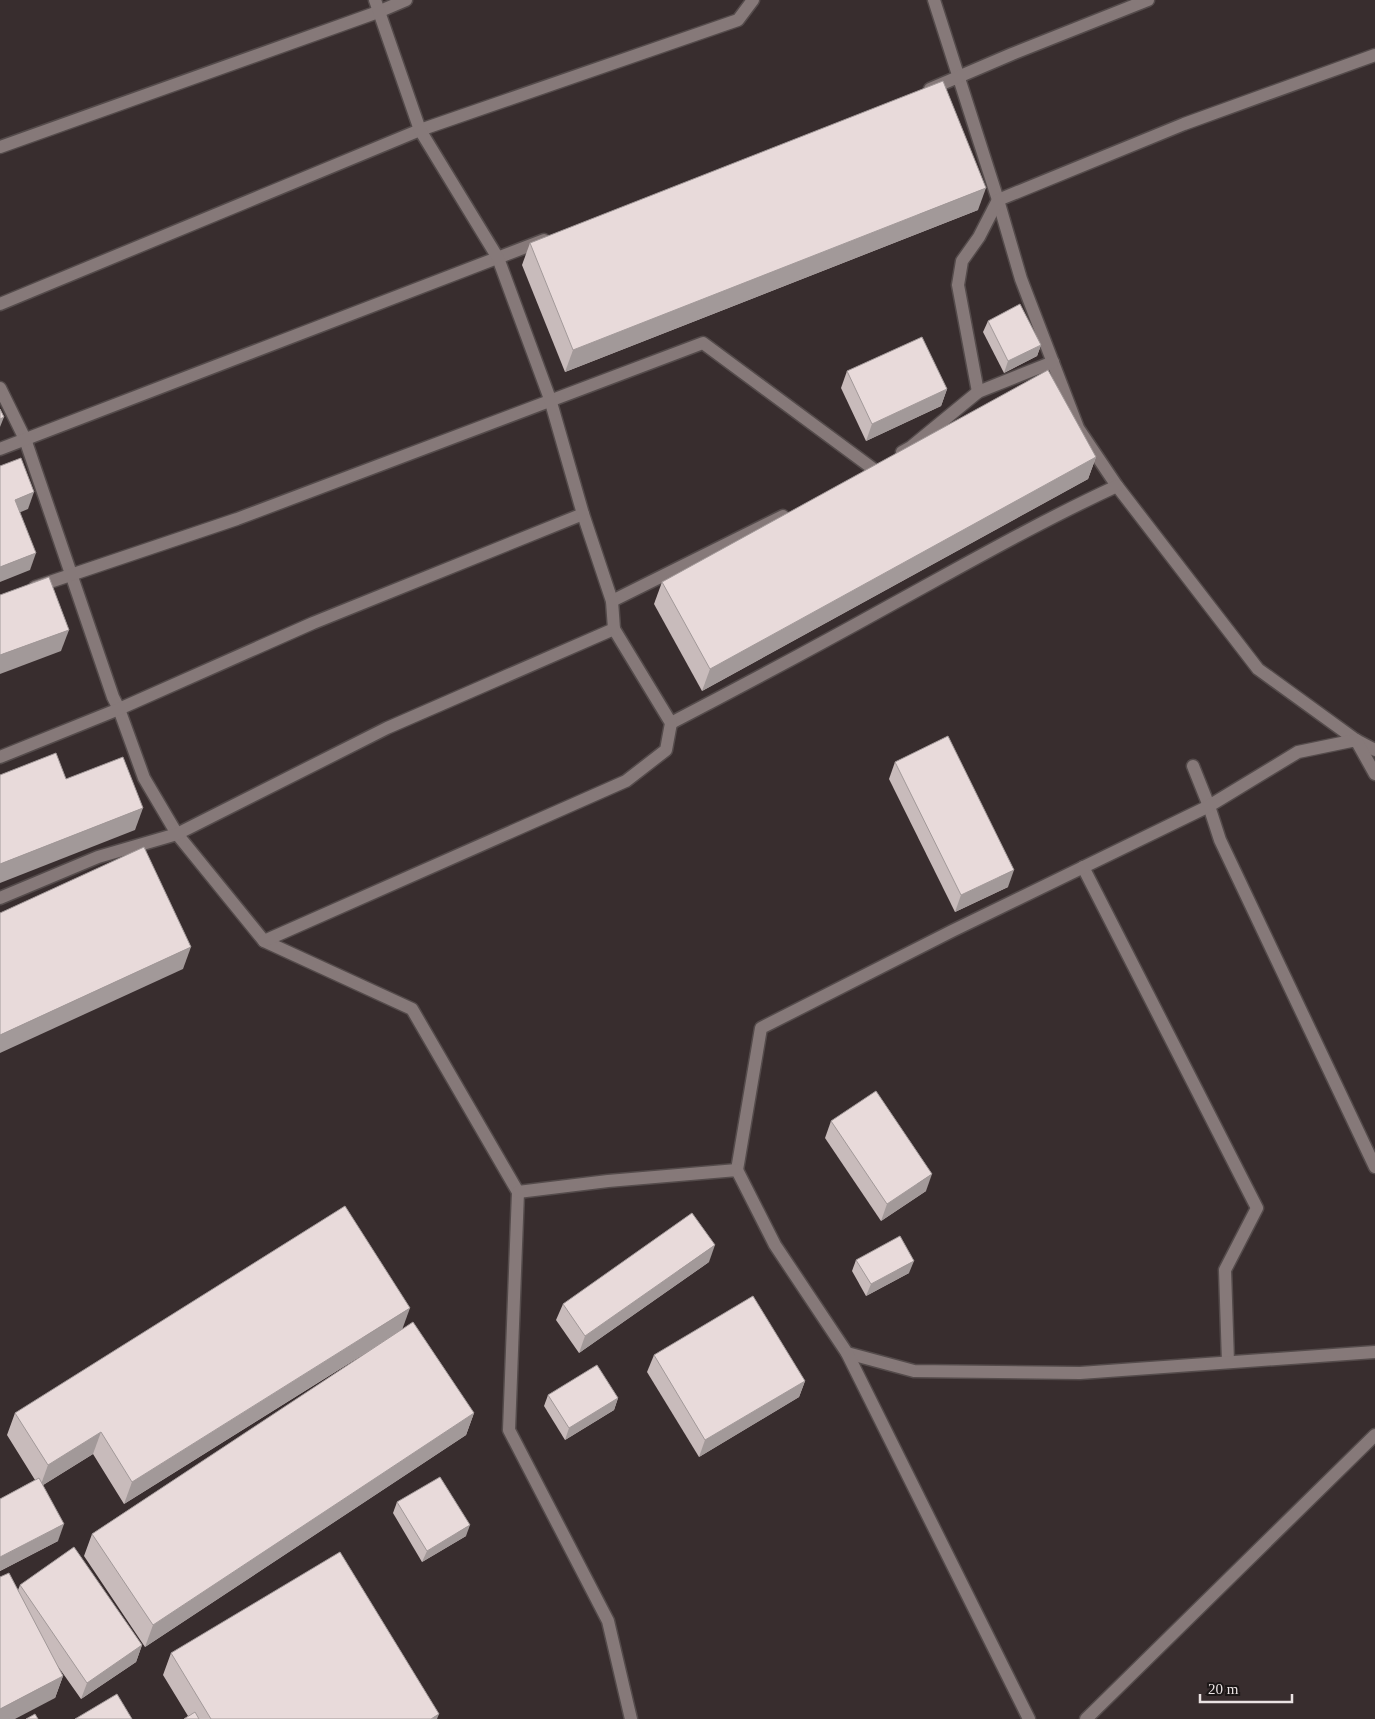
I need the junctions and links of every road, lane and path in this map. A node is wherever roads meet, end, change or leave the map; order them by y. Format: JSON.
{"nodes":[{"id":1,"x":406,"y":0,"type":"edge"},
{"id":2,"x":753,"y":0,"type":"edge"},
{"id":3,"x":934,"y":0,"type":"edge"},
{"id":4,"x":1148,"y":0,"type":"edge"},
{"id":5,"x":377,"y":6,"type":"edge"},
{"id":6,"x":1375,"y":55,"type":"edge"},
{"id":7,"x":959,"y":77,"type":"junction"},
{"id":8,"x":923,"y":92,"type":"edge"},
{"id":9,"x":420,"y":130,"type":"junction"},
{"id":10,"x":0,"y":148,"type":"edge"},
{"id":11,"x":998,"y":200,"type":"junction"},
{"id":12,"x":554,"y":237,"type":"edge"},
{"id":13,"x":498,"y":258,"type":"junction"},
{"id":14,"x":0,"y":304,"type":"edge"},
{"id":15,"x":1053,"y":362,"type":"junction"},
{"id":16,"x":0,"y":388,"type":"edge"},
{"id":17,"x":978,"y":392,"type":"junction"},
{"id":18,"x":550,"y":400,"type":"junction"},
{"id":19,"x":25,"y":439,"type":"junction"},
{"id":20,"x":0,"y":449,"type":"edge"},
{"id":21,"x":1117,"y":486,"type":"junction"},
{"id":22,"x":797,"y":508,"type":"edge"},
{"id":23,"x":583,"y":514,"type":"junction"},
{"id":24,"x":72,"y":574,"type":"junction"},
{"id":25,"x":27,"y":590,"type":"edge"},
{"id":26,"x":612,"y":601,"type":"junction"},
{"id":27,"x":614,"y":629,"type":"junction"},
{"id":28,"x":119,"y":709,"type":"junction"},
{"id":29,"x":671,"y":724,"type":"junction"},
{"id":30,"x":1356,"y":740,"type":"junction"},
{"id":31,"x":1375,"y":750,"type":"edge"},
{"id":32,"x":0,"y":757,"type":"edge"},
{"id":33,"x":1193,"y":766,"type":"dead end"},
{"id":34,"x":1375,"y":774,"type":"edge"},
{"id":35,"x":1209,"y":806,"type":"junction"},
{"id":36,"x":177,"y":834,"type":"junction"},
{"id":37,"x":1083,"y":867,"type":"junction"},
{"id":38,"x":0,"y":898,"type":"edge"},
{"id":39,"x":264,"y":941,"type":"junction"},
{"id":40,"x":1375,"y":1167,"type":"edge"},
{"id":41,"x":737,"y":1170,"type":"junction"},
{"id":42,"x":518,"y":1192,"type":"junction"},
{"id":43,"x":1375,"y":1352,"type":"edge"},
{"id":44,"x":847,"y":1353,"type":"junction"},
{"id":45,"x":1228,"y":1362,"type":"junction"},
{"id":46,"x":1375,"y":1435,"type":"edge"},
{"id":47,"x":632,"y":1719,"type":"edge"},
{"id":48,"x":1030,"y":1719,"type":"edge"},
{"id":49,"x":1086,"y":1719,"type":"edge"}],
"edges":[{"from":1,"to":5,"type":"street"},
{"from":2,"to":9,"type":"street"},
{"from":3,"to":7,"type":"street"},
{"from":4,"to":7,"type":"street"},
{"from":5,"to":9,"type":"street"},
{"from":5,"to":10,"type":"street"},
{"from":6,"to":11,"type":"street"},
{"from":7,"to":8,"type":"street"},
{"from":7,"to":11,"type":"street"},
{"from":9,"to":13,"type":"street"},
{"from":9,"to":14,"type":"street"},
{"from":11,"to":15,"type":"street"},
{"from":11,"to":17,"type":"street"},
{"from":12,"to":13,"type":"street"},
{"from":13,"to":18,"type":"street"},
{"from":13,"to":19,"type":"street"},
{"from":15,"to":17,"type":"street"},
{"from":15,"to":21,"type":"street"},
{"from":16,"to":19,"type":"street"},
{"from":17,"to":18,"type":"street"},
{"from":18,"to":23,"type":"street"},
{"from":18,"to":24,"type":"street"},
{"from":19,"to":20,"type":"street"},
{"from":19,"to":24,"type":"street"},
{"from":21,"to":29,"type":"street"},
{"from":21,"to":30,"type":"street"},
{"from":22,"to":26,"type":"street"},
{"from":23,"to":26,"type":"street"},
{"from":23,"to":28,"type":"street"},
{"from":24,"to":25,"type":"street"},
{"from":24,"to":28,"type":"street"},
{"from":26,"to":27,"type":"street"},
{"from":27,"to":29,"type":"street"},
{"from":27,"to":36,"type":"street"},
{"from":28,"to":32,"type":"street"},
{"from":28,"to":36,"type":"street"},
{"from":29,"to":39,"type":"street"},
{"from":30,"to":31,"type":"street"},
{"from":30,"to":34,"type":"street"},
{"from":30,"to":35,"type":"street"},
{"from":33,"to":35,"type":"street"},
{"from":35,"to":37,"type":"street"},
{"from":35,"to":40,"type":"street"},
{"from":36,"to":38,"type":"street"},
{"from":36,"to":39,"type":"street"},
{"from":37,"to":41,"type":"street"},
{"from":37,"to":45,"type":"street"},
{"from":39,"to":42,"type":"street"},
{"from":41,"to":42,"type":"street"},
{"from":41,"to":44,"type":"street"},
{"from":42,"to":47,"type":"street"},
{"from":43,"to":45,"type":"street"},
{"from":44,"to":45,"type":"street"},
{"from":44,"to":48,"type":"street"},
{"from":46,"to":49,"type":"street"}]}
